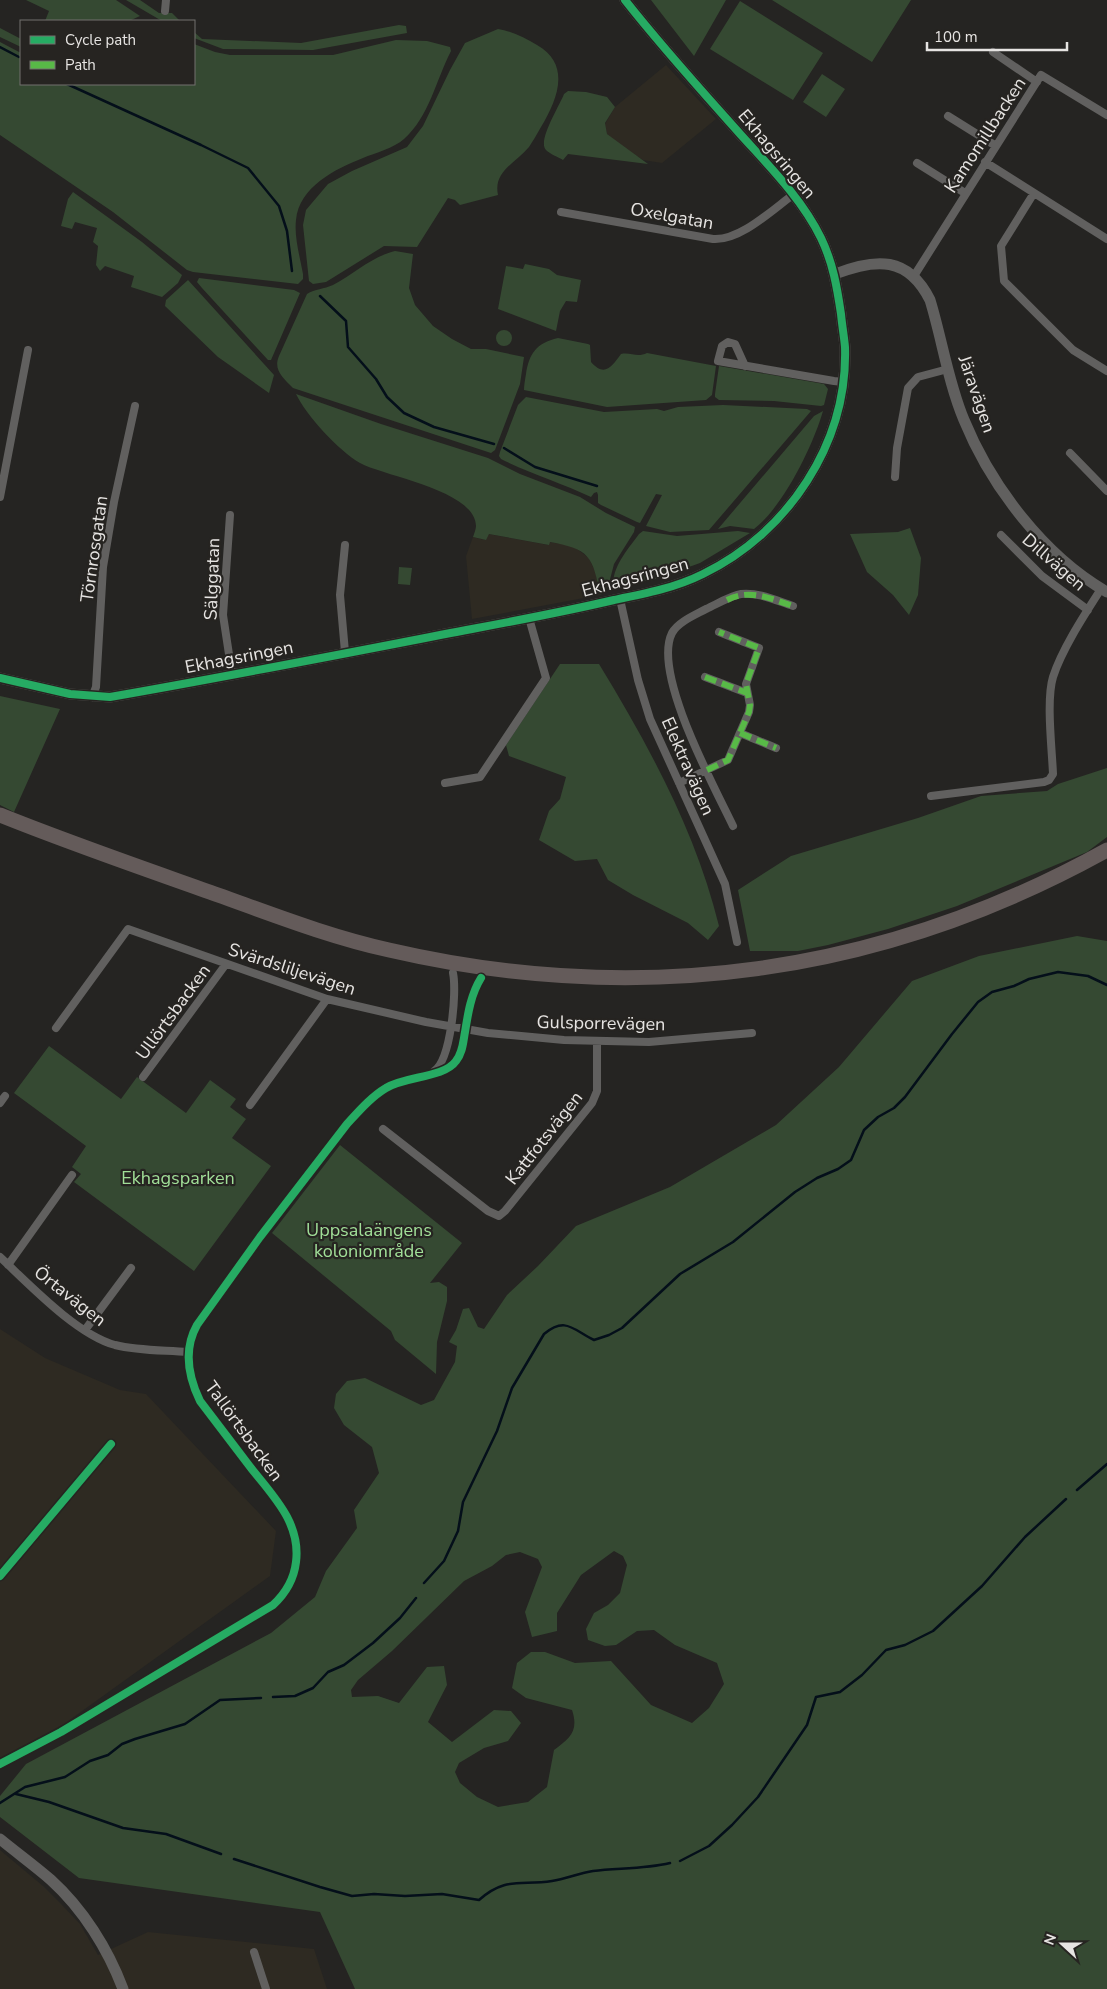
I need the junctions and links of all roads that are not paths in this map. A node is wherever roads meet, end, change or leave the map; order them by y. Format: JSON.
{"nodes":[{"id":1,"x":166,"y":0,"type":"edge"},
{"id":2,"x":625,"y":0,"type":"edge"},
{"id":3,"x":165,"y":11,"type":"dead end"},
{"id":4,"x":993,"y":52,"type":"dead end"},
{"id":5,"x":1037,"y":82,"type":"junction"},
{"id":6,"x":1107,"y":115,"type":"edge"},
{"id":7,"x":948,"y":116,"type":"dead end"},
{"id":8,"x":996,"y":146,"type":"junction"},
{"id":9,"x":985,"y":162,"type":"junction"},
{"id":10,"x":917,"y":163,"type":"dead end"},
{"id":11,"x":1034,"y":192,"type":"junction"},
{"id":12,"x":794,"y":194,"type":"junction"},
{"id":13,"x":965,"y":194,"type":"junction"},
{"id":14,"x":562,"y":212,"type":"dead end"},
{"id":15,"x":1107,"y":239,"type":"edge"},
{"id":16,"x":835,"y":274,"type":"junction"},
{"id":17,"x":914,"y":276,"type":"junction"},
{"id":18,"x":28,"y":350,"type":"dead end"},
{"id":19,"x":745,"y":366,"type":"dead end"},
{"id":20,"x":948,"y":369,"type":"junction"},
{"id":21,"x":1107,"y":371,"type":"edge"},
{"id":22,"x":843,"y":382,"type":"junction"},
{"id":23,"x":135,"y":406,"type":"dead end"},
{"id":24,"x":1070,"y":453,"type":"dead end"},
{"id":25,"x":895,"y":477,"type":"dead end"},
{"id":26,"x":1107,"y":491,"type":"edge"},
{"id":27,"x":0,"y":497,"type":"edge"},
{"id":28,"x":230,"y":515,"type":"dead end"},
{"id":29,"x":1001,"y":535,"type":"dead end"},
{"id":30,"x":345,"y":545,"type":"dead end"},
{"id":31,"x":1104,"y":591,"type":"edge"},
{"id":32,"x":620,"y":599,"type":"junction"},
{"id":33,"x":793,"y":606,"type":"dead end"},
{"id":34,"x":1088,"y":610,"type":"junction"},
{"id":35,"x":528,"y":618,"type":"junction"},
{"id":36,"x":719,"y":632,"type":"dead end"},
{"id":37,"x":345,"y":652,"type":"junction"},
{"id":38,"x":232,"y":674,"type":"junction"},
{"id":39,"x":705,"y":677,"type":"dead end"},
{"id":40,"x":0,"y":678,"type":"edge"},
{"id":41,"x":748,"y":693,"type":"junction"},
{"id":42,"x":92,"y":697,"type":"junction"},
{"id":43,"x":740,"y":733,"type":"junction"},
{"id":44,"x":776,"y":748,"type":"dead end"},
{"id":45,"x":707,"y":770,"type":"junction"},
{"id":46,"x":679,"y":783,"type":"junction"},
{"id":47,"x":446,"y":784,"type":"dead end"},
{"id":48,"x":931,"y":796,"type":"dead end"},
{"id":49,"x":0,"y":815,"type":"edge"},
{"id":50,"x":0,"y":825,"type":"edge"},
{"id":51,"x":733,"y":826,"type":"dead end"},
{"id":52,"x":1107,"y":850,"type":"edge"},
{"id":53,"x":1107,"y":861,"type":"edge"},
{"id":54,"x":736,"y":942,"type":"dead end"},
{"id":55,"x":226,"y":964,"type":"junction"},
{"id":56,"x":453,"y":973,"type":"junction"},
{"id":57,"x":481,"y":978,"type":"junction"},
{"id":58,"x":327,"y":998,"type":"junction"},
{"id":59,"x":451,"y":1026,"type":"junction"},
{"id":60,"x":56,"y":1028,"type":"dead end"},
{"id":61,"x":465,"y":1029,"type":"junction"},
{"id":62,"x":752,"y":1033,"type":"dead end"},
{"id":63,"x":597,"y":1041,"type":"junction"},
{"id":64,"x":432,"y":1073,"type":"junction"},
{"id":65,"x":143,"y":1077,"type":"dead end"},
{"id":66,"x":5,"y":1096,"type":"dead end"},
{"id":67,"x":0,"y":1103,"type":"edge"},
{"id":68,"x":250,"y":1104,"type":"dead end"},
{"id":69,"x":384,"y":1129,"type":"dead end"},
{"id":70,"x":72,"y":1175,"type":"dead end"},
{"id":71,"x":0,"y":1257,"type":"edge"},
{"id":72,"x":8,"y":1265,"type":"junction"},
{"id":73,"x":131,"y":1268,"type":"dead end"},
{"id":74,"x":85,"y":1330,"type":"junction"},
{"id":75,"x":188,"y":1352,"type":"junction"},
{"id":76,"x":111,"y":1444,"type":"dead end"},
{"id":77,"x":0,"y":1576,"type":"edge"},
{"id":78,"x":0,"y":1764,"type":"edge"},
{"id":79,"x":0,"y":1839,"type":"edge"},
{"id":80,"x":254,"y":1952,"type":"dead end"},
{"id":81,"x":123,"y":1989,"type":"edge"},
{"id":82,"x":266,"y":1989,"type":"edge"}],
"edges":[{"from":1,"to":3,"type":"street"},
{"from":2,"to":12,"type":"street","name":"Ekhagsringen"},
{"from":4,"to":5,"type":"street"},
{"from":5,"to":6,"type":"street","name":"Kamomillbacken"},
{"from":5,"to":8,"type":"street","name":"Kamomillbacken"},
{"from":7,"to":8,"type":"street"},
{"from":8,"to":9,"type":"street","name":"Kamomillbacken"},
{"from":9,"to":11,"type":"street"},
{"from":9,"to":13,"type":"street","name":"Kamomillbacken"},
{"from":10,"to":13,"type":"street"},
{"from":11,"to":15,"type":"street"},
{"from":11,"to":21,"type":"street"},
{"from":12,"to":14,"type":"street","name":"Oxelgatan"},
{"from":12,"to":16,"type":"street","name":"Ekhagsringen"},
{"from":13,"to":17,"type":"street","name":"Kamomillbacken"},
{"from":16,"to":17,"type":"street","name":"Järavägen"},
{"from":16,"to":22,"type":"street","name":"Ekhagsringen"},
{"from":17,"to":20,"type":"street","name":"Järavägen"},
{"from":18,"to":27,"type":"street"},
{"from":19,"to":22,"type":"street"},
{"from":20,"to":25,"type":"street"},
{"from":20,"to":31,"type":"street","name":"Järavägen"},
{"from":22,"to":32,"type":"street","name":"Ekhagsringen"},
{"from":23,"to":42,"type":"street","name":"Törnrosgatan"},
{"from":24,"to":26,"type":"street"},
{"from":28,"to":38,"type":"street","name":"Sälggatan"},
{"from":29,"to":34,"type":"street","name":"Dillvägen"},
{"from":30,"to":37,"type":"street"},
{"from":31,"to":34,"type":"street"},
{"from":32,"to":35,"type":"street","name":"Ekhagsringen"},
{"from":32,"to":46,"type":"street","name":"Elektravägen"},
{"from":33,"to":45,"type":"street"},
{"from":34,"to":48,"type":"street"},
{"from":35,"to":37,"type":"street","name":"Ekhagsringen"},
{"from":35,"to":47,"type":"street"},
{"from":36,"to":41,"type":"street"},
{"from":37,"to":38,"type":"street","name":"Ekhagsringen"},
{"from":38,"to":42,"type":"street","name":"Ekhagsringen"},
{"from":39,"to":41,"type":"street"},
{"from":40,"to":42,"type":"street","name":"Ekhagsringen"},
{"from":41,"to":43,"type":"street"},
{"from":43,"to":44,"type":"street"},
{"from":43,"to":45,"type":"street"},
{"from":45,"to":46,"type":"street"},
{"from":45,"to":51,"type":"street"},
{"from":46,"to":54,"type":"street","name":"Elektravägen"},
{"from":49,"to":52,"type":"highway"},
{"from":50,"to":56,"type":"highway"},
{"from":53,"to":57,"type":"highway"},
{"from":55,"to":58,"type":"street","name":"Svärdsliljevägen"},
{"from":55,"to":60,"type":"street","name":"Svärdsliljevägen"},
{"from":55,"to":65,"type":"street","name":"Ullörtsbacken"},
{"from":56,"to":57,"type":"highway"},
{"from":56,"to":59,"type":"street"},
{"from":57,"to":61,"type":"street","name":"Tallörtsbacken"},
{"from":58,"to":59,"type":"street","name":"Svärdsliljevägen"},
{"from":58,"to":68,"type":"street"},
{"from":59,"to":61,"type":"street","name":"Gulsporrevägen"},
{"from":59,"to":64,"type":"street"},
{"from":61,"to":63,"type":"street","name":"Gulsporrevägen"},
{"from":61,"to":64,"type":"street","name":"Tallörtsbacken"},
{"from":62,"to":63,"type":"street","name":"Gulsporrevägen"},
{"from":63,"to":69,"type":"street","name":"Kattfotsvägen"},
{"from":64,"to":75,"type":"street","name":"Tallörtsbacken"},
{"from":66,"to":67,"type":"street"},
{"from":70,"to":72,"type":"street"},
{"from":71,"to":72,"type":"street","name":"Örtavägen"},
{"from":72,"to":74,"type":"street","name":"Örtavägen"},
{"from":73,"to":74,"type":"street"},
{"from":74,"to":75,"type":"street","name":"Örtavägen"},
{"from":75,"to":78,"type":"street","name":"Tallörtsbacken"},
{"from":76,"to":77,"type":"street"},
{"from":79,"to":81,"type":"street"},
{"from":80,"to":82,"type":"street"}]}
